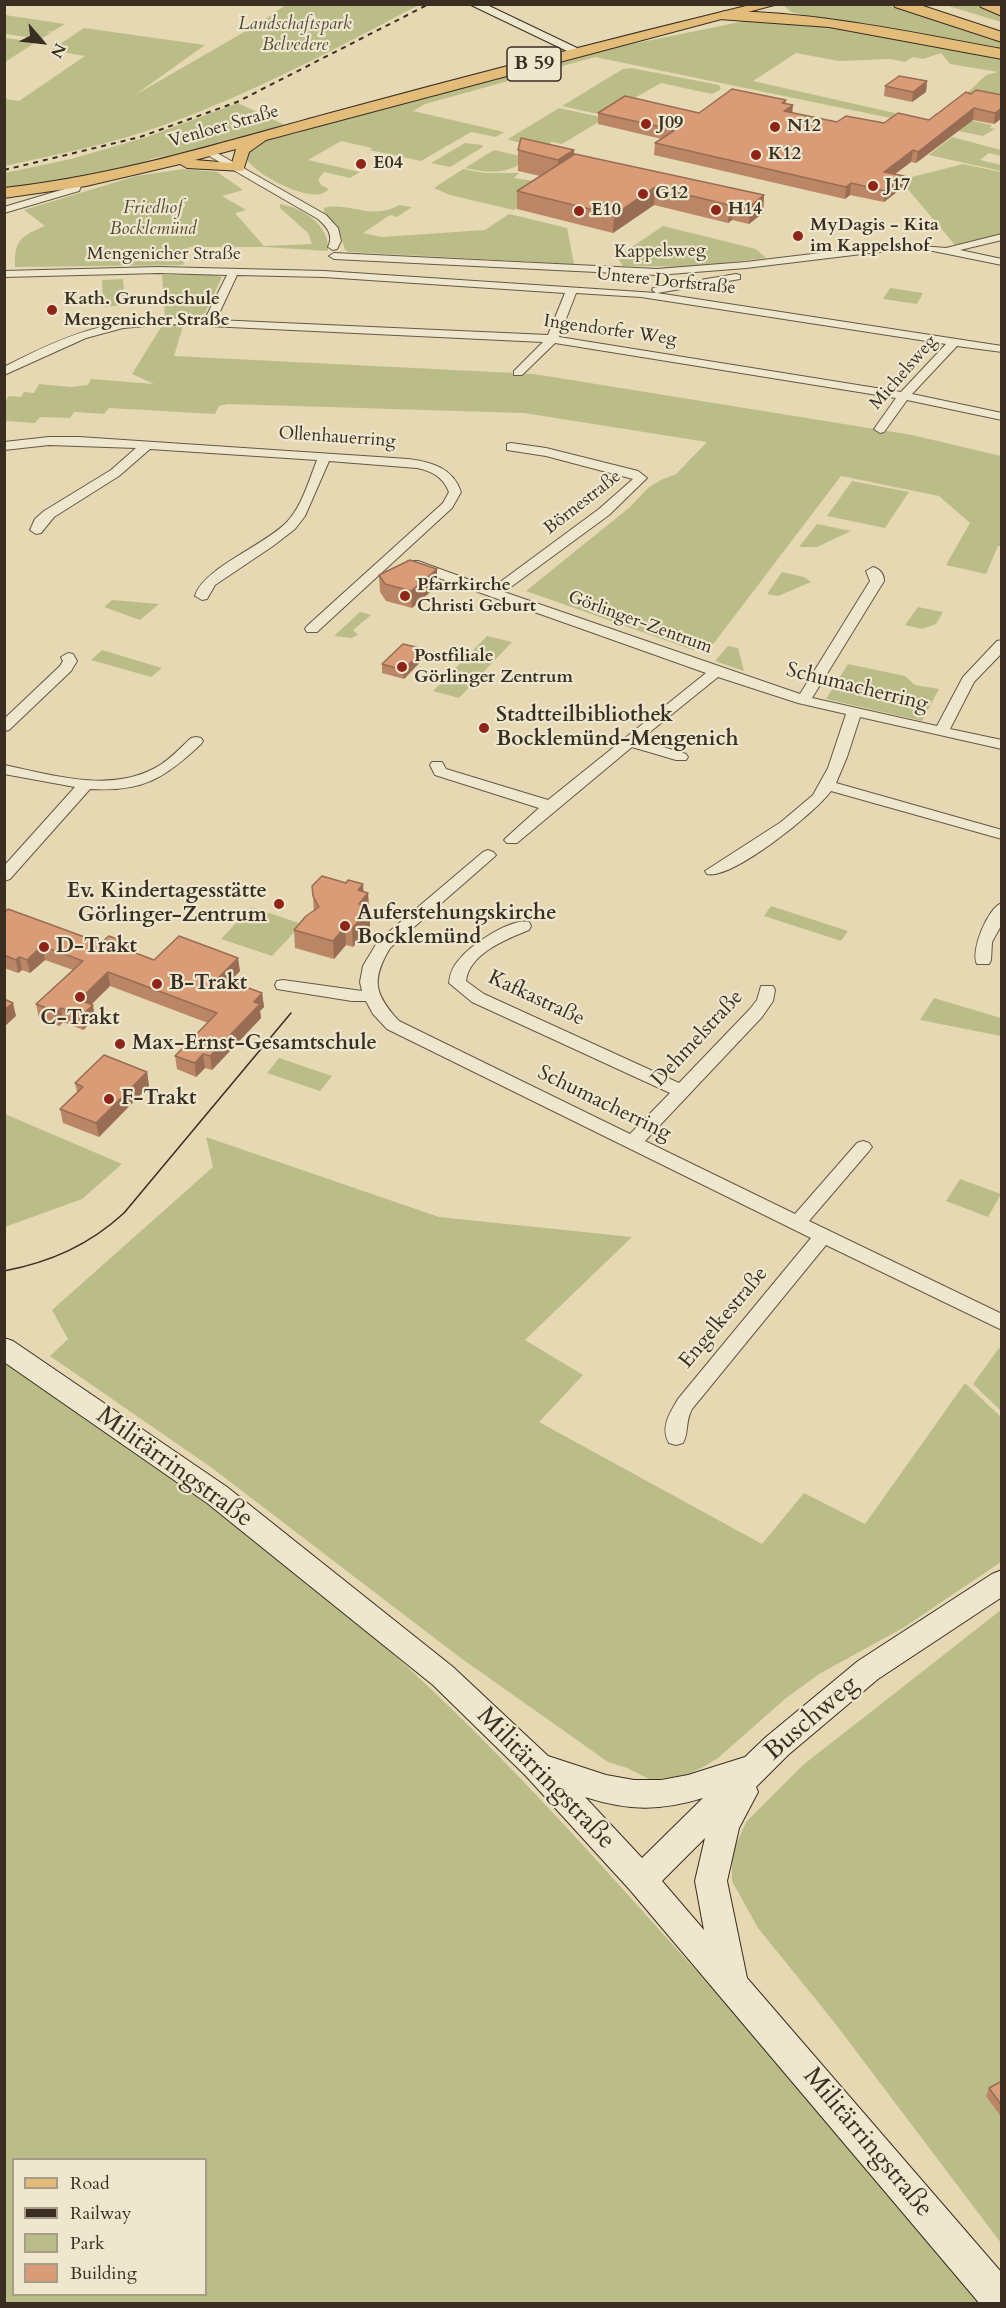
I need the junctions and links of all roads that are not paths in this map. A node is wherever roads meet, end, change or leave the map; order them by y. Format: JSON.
{"nodes":[{"id":1,"x":474,"y":4,"type":"edge"},
{"id":2,"x":772,"y":4,"type":"edge"},
{"id":3,"x":778,"y":4,"type":"edge"},
{"id":4,"x":900,"y":4,"type":"edge"},
{"id":5,"x":928,"y":4,"type":"edge"},
{"id":6,"x":986,"y":4,"type":"edge"},
{"id":7,"x":738,"y":5,"type":"edge"},
{"id":8,"x":1002,"y":12,"type":"edge"},
{"id":9,"x":724,"y":16,"type":"junction"},
{"id":10,"x":810,"y":20,"type":"junction"},
{"id":11,"x":1002,"y":27,"type":"edge"},
{"id":12,"x":1002,"y":37,"type":"edge"},
{"id":13,"x":576,"y":50,"type":"junction"},
{"id":14,"x":1002,"y":54,"type":"edge"},
{"id":15,"x":262,"y":136,"type":"junction"},
{"id":16,"x":207,"y":151,"type":"junction"},
{"id":17,"x":163,"y":164,"type":"junction"},
{"id":18,"x":238,"y":168,"type":"junction"},
{"id":19,"x":77,"y":184,"type":"junction"},
{"id":20,"x":4,"y":193,"type":"edge"},
{"id":21,"x":4,"y":210,"type":"edge"},
{"id":22,"x":1002,"y":237,"type":"edge"},
{"id":23,"x":949,"y":250,"type":"junction"},
{"id":24,"x":333,"y":251,"type":"junction"},
{"id":25,"x":1002,"y":262,"type":"edge"},
{"id":26,"x":234,"y":271,"type":"junction"},
{"id":27,"x":4,"y":274,"type":"edge"},
{"id":28,"x":324,"y":274,"type":"junction"},
{"id":29,"x":736,"y":277,"type":"dead end"},
{"id":30,"x":572,"y":290,"type":"junction"},
{"id":31,"x":641,"y":294,"type":"junction"},
{"id":32,"x":209,"y":323,"type":"junction"},
{"id":33,"x":552,"y":339,"type":"junction"},
{"id":34,"x":955,"y":341,"type":"junction"},
{"id":35,"x":1002,"y":349,"type":"edge"},
{"id":36,"x":4,"y":372,"type":"edge"},
{"id":37,"x":518,"y":372,"type":"dead end"},
{"id":38,"x":904,"y":396,"type":"junction"},
{"id":39,"x":1002,"y":417,"type":"edge"},
{"id":40,"x":880,"y":429,"type":"dead end"},
{"id":41,"x":4,"y":446,"type":"edge"},
{"id":42,"x":146,"y":446,"type":"junction"},
{"id":43,"x":511,"y":447,"type":"dead end"},
{"id":44,"x":326,"y":457,"type":"junction"},
{"id":45,"x":36,"y":530,"type":"dead end"},
{"id":46,"x":392,"y":557,"type":"junction"},
{"id":47,"x":873,"y":571,"type":"dead end"},
{"id":48,"x":495,"y":592,"type":"junction"},
{"id":49,"x":202,"y":596,"type":"dead end"},
{"id":50,"x":312,"y":629,"type":"dead end"},
{"id":51,"x":1002,"y":644,"type":"edge"},
{"id":52,"x":68,"y":657,"type":"dead end"},
{"id":53,"x":715,"y":672,"type":"junction"},
{"id":54,"x":803,"y":700,"type":"junction"},
{"id":55,"x":854,"y":713,"type":"junction"},
{"id":56,"x":4,"y":727,"type":"edge"},
{"id":57,"x":941,"y":732,"type":"junction"},
{"id":58,"x":196,"y":741,"type":"dead end"},
{"id":59,"x":629,"y":741,"type":"junction"},
{"id":60,"x":1002,"y":745,"type":"edge"},
{"id":61,"x":681,"y":757,"type":"dead end"},
{"id":62,"x":437,"y":765,"type":"dead end"},
{"id":63,"x":4,"y":769,"type":"edge"},
{"id":64,"x":85,"y":785,"type":"junction"},
{"id":65,"x":826,"y":785,"type":"junction"},
{"id":66,"x":549,"y":806,"type":"junction"},
{"id":67,"x":1002,"y":835,"type":"edge"},
{"id":68,"x":512,"y":840,"type":"dead end"},
{"id":69,"x":488,"y":855,"type":"dead end"},
{"id":70,"x":713,"y":871,"type":"dead end"},
{"id":71,"x":4,"y":876,"type":"edge"},
{"id":72,"x":1002,"y":909,"type":"edge"},
{"id":73,"x":523,"y":926,"type":"dead end"},
{"id":74,"x":983,"y":960,"type":"dead end"},
{"id":75,"x":283,"y":985,"type":"dead end"},
{"id":76,"x":767,"y":990,"type":"dead end"},
{"id":77,"x":371,"y":996,"type":"junction"},
{"id":78,"x":681,"y":1091,"type":"junction"},
{"id":79,"x":633,"y":1142,"type":"junction"},
{"id":80,"x":863,"y":1147,"type":"dead end"},
{"id":81,"x":797,"y":1223,"type":"junction"},
{"id":82,"x":823,"y":1236,"type":"junction"},
{"id":83,"x":1002,"y":1323,"type":"edge"},
{"id":84,"x":4,"y":1348,"type":"edge"},
{"id":85,"x":676,"y":1437,"type":"dead end"},
{"id":86,"x":1002,"y":1582,"type":"edge"},
{"id":87,"x":537,"y":1766,"type":"junction"},
{"id":88,"x":758,"y":1767,"type":"junction"},
{"id":89,"x":641,"y":1880,"type":"junction"},
{"id":90,"x":732,"y":1984,"type":"junction"},
{"id":91,"x":1002,"y":2301,"type":"edge"}],
"edges":[{"from":1,"to":13,"type":"main road"},
{"from":2,"to":9,"type":"main road","name":"Venloer Straße","number":"B 59"},
{"from":3,"to":10,"type":"highway"},
{"from":4,"to":12,"type":"highway"},
{"from":5,"to":11,"type":"highway"},
{"from":6,"to":8,"type":"highway"},
{"from":7,"to":13,"type":"main road","name":"Venloer Straße","number":"B 59"},
{"from":9,"to":10,"type":"highway"},
{"from":9,"to":13,"type":"main road","name":"Venloer Straße","number":"B 59"},
{"from":10,"to":14,"type":"highway"},
{"from":13,"to":15,"type":"main road","name":"Venloer Straße","number":"B 59"},
{"from":15,"to":16,"type":"main road","name":"Venloer Straße","number":"B 59"},
{"from":15,"to":18,"type":"main road"},
{"from":16,"to":17,"type":"main road","name":"Venloer Straße","number":"B 59"},
{"from":16,"to":18,"type":"street"},
{"from":17,"to":18,"type":"main road"},
{"from":17,"to":19,"type":"main road","name":"Venloer Straße","number":"B 59"},
{"from":18,"to":24,"type":"street"},
{"from":19,"to":20,"type":"main road","name":"Venloer Straße","number":"B 59"},
{"from":19,"to":21,"type":"street"},
{"from":22,"to":23,"type":"street"},
{"from":23,"to":24,"type":"street","name":"Kappelsweg"},
{"from":23,"to":25,"type":"street"},
{"from":24,"to":28,"type":"street"},
{"from":26,"to":27,"type":"street","name":"Mengenicher Straße"},
{"from":26,"to":28,"type":"street","name":"Mengenicher Straße"},
{"from":26,"to":32,"type":"street"},
{"from":28,"to":30,"type":"street","name":"Untere Dorfstraße"},
{"from":29,"to":31,"type":"street"},
{"from":30,"to":31,"type":"street","name":"Untere Dorfstraße"},
{"from":30,"to":33,"type":"street"},
{"from":31,"to":34,"type":"street","name":"Untere Dorfstraße"},
{"from":32,"to":33,"type":"street","name":"Ingendorfer Weg"},
{"from":32,"to":36,"type":"street","name":"Ingendorfer Weg"},
{"from":33,"to":37,"type":"street"},
{"from":33,"to":38,"type":"street","name":"Ingendorfer Weg"},
{"from":34,"to":35,"type":"street","name":"Untere Dorfstraße"},
{"from":34,"to":38,"type":"street","name":"Michelsweg"},
{"from":38,"to":39,"type":"street","name":"Ingendorfer Weg"},
{"from":38,"to":40,"type":"street","name":"Michelsweg"},
{"from":41,"to":42,"type":"street","name":"Ollenhauerring"},
{"from":42,"to":44,"type":"street","name":"Ollenhauerring"},
{"from":42,"to":45,"type":"street"},
{"from":43,"to":48,"type":"street","name":"Börnestraße"},
{"from":44,"to":46,"type":"street","name":"Ollenhauerring"},
{"from":44,"to":49,"type":"street"},
{"from":46,"to":48,"type":"street","name":"Görlinger-Zentrum"},
{"from":46,"to":50,"type":"street","name":"Ollenhauerring"},
{"from":47,"to":54,"type":"street"},
{"from":48,"to":53,"type":"street","name":"Görlinger-Zentrum"},
{"from":51,"to":57,"type":"street"},
{"from":52,"to":56,"type":"street"},
{"from":53,"to":54,"type":"street","name":"Schumacherring"},
{"from":53,"to":59,"type":"street"},
{"from":54,"to":55,"type":"street","name":"Schumacherring"},
{"from":55,"to":57,"type":"street","name":"Schumacherring"},
{"from":55,"to":65,"type":"street"},
{"from":57,"to":60,"type":"street","name":"Schumacherring"},
{"from":58,"to":64,"type":"street"},
{"from":59,"to":61,"type":"street"},
{"from":59,"to":66,"type":"street"},
{"from":62,"to":66,"type":"street"},
{"from":63,"to":64,"type":"street"},
{"from":64,"to":71,"type":"street"},
{"from":65,"to":67,"type":"street"},
{"from":65,"to":70,"type":"street"},
{"from":66,"to":68,"type":"street"},
{"from":69,"to":77,"type":"street"},
{"from":72,"to":74,"type":"street"},
{"from":73,"to":78,"type":"street","name":"Kafkastraße"},
{"from":75,"to":77,"type":"street"},
{"from":76,"to":78,"type":"street","name":"Dehmelstraße"},
{"from":77,"to":79,"type":"street","name":"Schumacherring"},
{"from":78,"to":79,"type":"street","name":"Dehmelstraße"},
{"from":79,"to":81,"type":"street","name":"Schumacherring"},
{"from":80,"to":81,"type":"street"},
{"from":81,"to":82,"type":"street","name":"Schumacherring"},
{"from":82,"to":83,"type":"street","name":"Schumacherring"},
{"from":82,"to":85,"type":"street","name":"Engelkestraße"},
{"from":84,"to":87,"type":"main road","name":"Militärringstraße"},
{"from":86,"to":88,"type":"main road","name":"Buschweg"},
{"from":87,"to":88,"type":"main road"},
{"from":87,"to":89,"type":"main road","name":"Militärringstraße"},
{"from":88,"to":89,"type":"main road","name":"Buschweg"},
{"from":88,"to":90,"type":"main road"},
{"from":89,"to":90,"type":"main road","name":"Militärringstraße"},
{"from":90,"to":91,"type":"main road","name":"Militärringstraße"}]}
